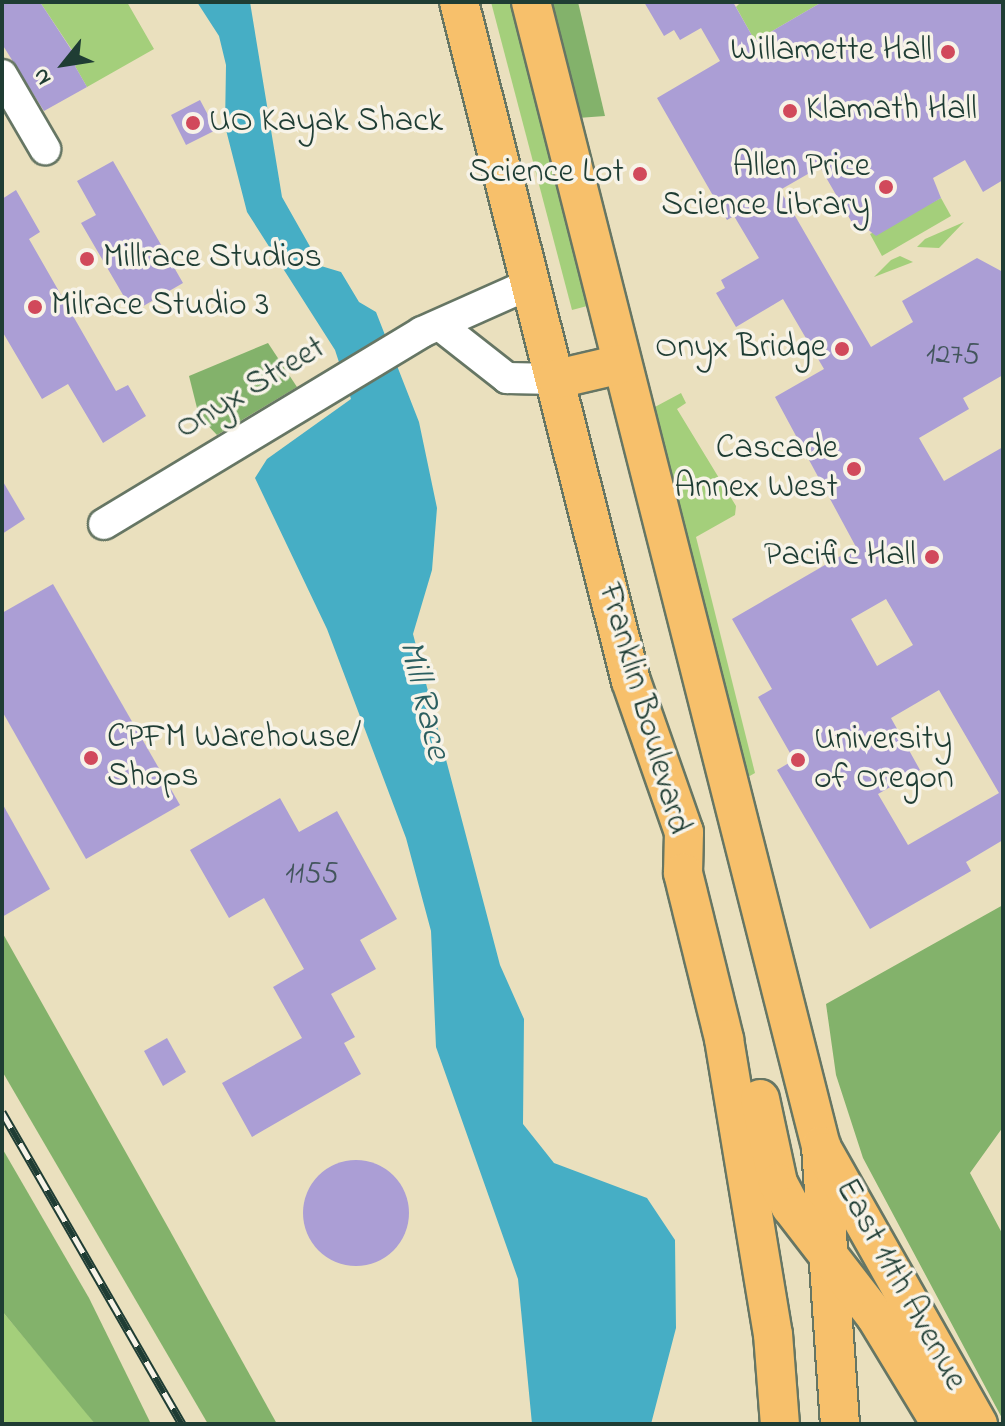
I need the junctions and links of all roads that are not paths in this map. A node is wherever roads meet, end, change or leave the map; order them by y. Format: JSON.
{"nodes":[{"id":1,"x":459,"y":2,"type":"edge"},
{"id":2,"x":531,"y":2,"type":"edge"},
{"id":3,"x":2,"y":75,"type":"edge"},
{"id":4,"x":45,"y":149,"type":"dead end"},
{"id":5,"x":532,"y":283,"type":"junction"},
{"id":6,"x":432,"y":329,"type":"junction"},
{"id":7,"x":621,"y":364,"type":"junction"},
{"id":8,"x":557,"y":379,"type":"junction"},
{"id":9,"x":104,"y":524,"type":"dead end"},
{"id":10,"x":684,"y":832,"type":"junction"},
{"id":11,"x":821,"y":1146,"type":"junction"},
{"id":12,"x":830,"y":1261,"type":"junction"},
{"id":13,"x":780,"y":1424,"type":"edge"},
{"id":14,"x":840,"y":1424,"type":"edge"},
{"id":15,"x":941,"y":1424,"type":"edge"},
{"id":16,"x":978,"y":1424,"type":"edge"}],
"edges":[{"from":1,"to":5,"type":"main road","name":"Franklin Boulevard"},
{"from":2,"to":7,"type":"main road","name":"Franklin Boulevard"},
{"from":3,"to":4,"type":"street"},
{"from":5,"to":6,"type":"street","name":"Onyx Street"},
{"from":5,"to":8,"type":"main road","name":"Franklin Boulevard"},
{"from":6,"to":8,"type":"street"},
{"from":6,"to":9,"type":"street","name":"Onyx Street"},
{"from":7,"to":8,"type":"main road"},
{"from":7,"to":11,"type":"main road","name":"Franklin Boulevard"},
{"from":8,"to":10,"type":"main road","name":"Franklin Boulevard"},
{"from":10,"to":12,"type":"main road","name":"East 11th Avenue"},
{"from":10,"to":13,"type":"main road","name":"Franklin Boulevard"},
{"from":11,"to":12,"type":"main road","name":"Franklin Boulevard"},
{"from":11,"to":16,"type":"main road","name":"East 11th Avenue"},
{"from":12,"to":14,"type":"main road","name":"Franklin Boulevard"},
{"from":12,"to":15,"type":"main road","name":"East 11th Avenue"}]}
